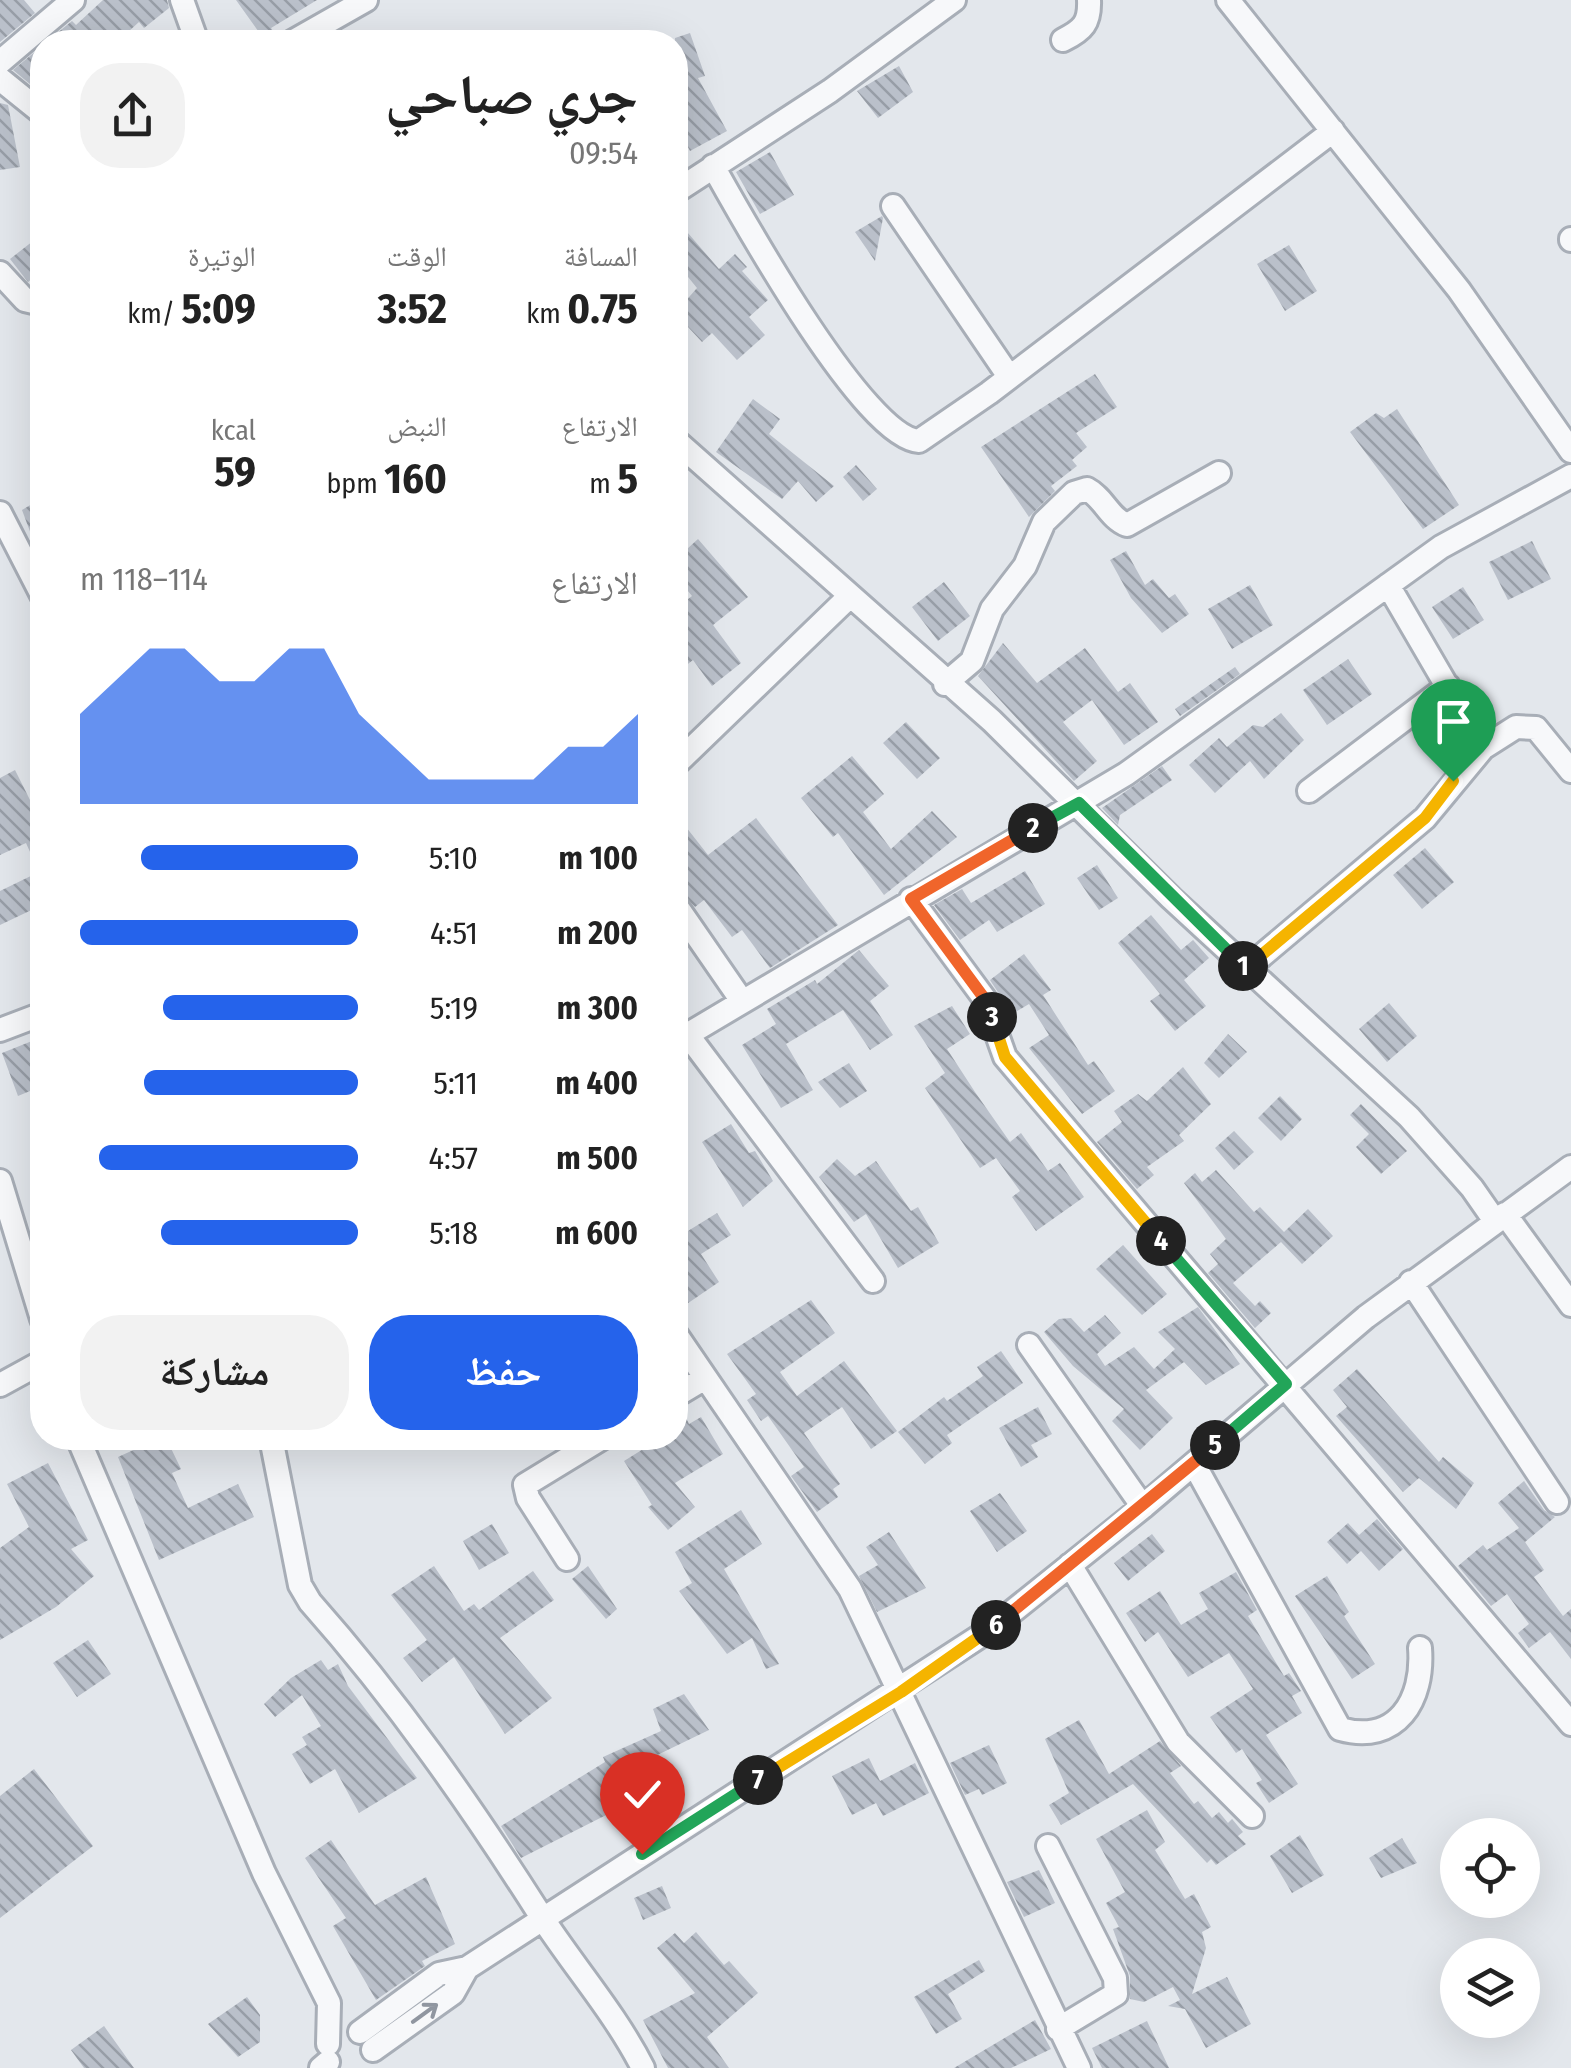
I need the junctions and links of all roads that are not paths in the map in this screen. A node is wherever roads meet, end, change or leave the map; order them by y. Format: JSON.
{"nodes":[{"id":1,"x":73,"y":0,"type":"edge"},
{"id":2,"x":182,"y":0,"type":"edge"},
{"id":3,"x":366,"y":0,"type":"edge"},
{"id":4,"x":954,"y":0,"type":"edge"},
{"id":5,"x":1089,"y":0,"type":"edge"},
{"id":6,"x":1228,"y":0,"type":"edge"},
{"id":7,"x":38,"y":30,"type":"edge"},
{"id":8,"x":193,"y":30,"type":"edge"},
{"id":9,"x":313,"y":30,"type":"edge"},
{"id":10,"x":30,"y":37,"type":"edge"},
{"id":11,"x":1063,"y":40,"type":"dead end"},
{"id":12,"x":0,"y":62,"type":"edge"},
{"id":13,"x":0,"y":78,"type":"edge"},
{"id":14,"x":30,"y":103,"type":"edge"},
{"id":15,"x":1333,"y":131,"type":"junction"},
{"id":16,"x":713,"y":166,"type":"junction"},
{"id":17,"x":688,"y":183,"type":"edge"},
{"id":18,"x":894,"y":206,"type":"dead end"},
{"id":19,"x":0,"y":273,"type":"edge"},
{"id":20,"x":30,"y":301,"type":"edge"},
{"id":21,"x":1008,"y":375,"type":"junction"},
{"id":22,"x":1571,"y":451,"type":"edge"},
{"id":23,"x":688,"y":452,"type":"edge"},
{"id":24,"x":1220,"y":473,"type":"dead end"},
{"id":25,"x":1571,"y":476,"type":"edge"},
{"id":26,"x":0,"y":513,"type":"edge"},
{"id":27,"x":30,"y":572,"type":"edge"},
{"id":28,"x":1388,"y":584,"type":"junction"},
{"id":29,"x":850,"y":596,"type":"junction"},
{"id":30,"x":945,"y":684,"type":"junction"},
{"id":31,"x":1448,"y":686,"type":"junction"},
{"id":32,"x":1483,"y":748,"type":"junction"},
{"id":33,"x":688,"y":752,"type":"edge"},
{"id":34,"x":1571,"y":771,"type":"edge"},
{"id":35,"x":1309,"y":791,"type":"dead end"},
{"id":36,"x":1079,"y":803,"type":"junction"},
{"id":37,"x":911,"y":899,"type":"junction"},
{"id":38,"x":688,"y":923,"type":"edge"},
{"id":39,"x":1246,"y":968,"type":"junction"},
{"id":40,"x":742,"y":1001,"type":"junction"},
{"id":41,"x":30,"y":1019,"type":"edge"},
{"id":42,"x":0,"y":1030,"type":"edge"},
{"id":43,"x":688,"y":1034,"type":"edge"},
{"id":44,"x":688,"y":1047,"type":"edge"},
{"id":45,"x":1571,"y":1168,"type":"edge"},
{"id":46,"x":0,"y":1181,"type":"edge"},
{"id":47,"x":1500,"y":1218,"type":"junction"},
{"id":48,"x":30,"y":1280,"type":"edge"},
{"id":49,"x":873,"y":1282,"type":"dead end"},
{"id":50,"x":1412,"y":1282,"type":"junction"},
{"id":51,"x":1571,"y":1305,"type":"edge"},
{"id":52,"x":1029,"y":1345,"type":"dead end"},
{"id":53,"x":688,"y":1352,"type":"edge"},
{"id":54,"x":30,"y":1369,"type":"edge"},
{"id":55,"x":705,"y":1378,"type":"junction"},
{"id":56,"x":1286,"y":1384,"type":"junction"},
{"id":57,"x":0,"y":1385,"type":"edge"},
{"id":58,"x":688,"y":1388,"type":"edge"},
{"id":59,"x":83,"y":1450,"type":"edge"},
{"id":60,"x":273,"y":1450,"type":"edge"},
{"id":61,"x":582,"y":1450,"type":"edge"},
{"id":62,"x":1194,"y":1464,"type":"junction"},
{"id":63,"x":1557,"y":1502,"type":"dead end"},
{"id":64,"x":1144,"y":1507,"type":"junction"},
{"id":65,"x":567,"y":1560,"type":"dead end"},
{"id":66,"x":1070,"y":1565,"type":"junction"},
{"id":67,"x":1420,"y":1648,"type":"dead end"},
{"id":68,"x":901,"y":1692,"type":"junction"},
{"id":69,"x":1571,"y":1724,"type":"edge"},
{"id":70,"x":1252,"y":1816,"type":"dead end"},
{"id":71,"x":1048,"y":1846,"type":"dead end"},
{"id":72,"x":542,"y":1918,"type":"junction"},
{"id":73,"x":329,"y":2003,"type":"junction"},
{"id":74,"x":1058,"y":2029,"type":"junction"},
{"id":75,"x":364,"y":2045,"type":"edge"},
{"id":76,"x":327,"y":2060,"type":"edge"},
{"id":77,"x":642,"y":2068,"type":"edge"},
{"id":78,"x":1080,"y":2068,"type":"edge"}],
"edges":[{"from":1,"to":7,"type":"street"},
{"from":2,"to":8,"type":"street"},
{"from":3,"to":9,"type":"street"},
{"from":4,"to":16,"type":"street"},
{"from":5,"to":11,"type":"street"},
{"from":6,"to":15,"type":"street"},
{"from":10,"to":12,"type":"street"},
{"from":13,"to":14,"type":"street"},
{"from":15,"to":21,"type":"street"},
{"from":15,"to":22,"type":"street"},
{"from":16,"to":17,"type":"street"},
{"from":16,"to":21,"type":"street"},
{"from":18,"to":21,"type":"street"},
{"from":19,"to":20,"type":"street"},
{"from":23,"to":29,"type":"street"},
{"from":24,"to":30,"type":"street"},
{"from":25,"to":28,"type":"street"},
{"from":26,"to":27,"type":"street"},
{"from":28,"to":31,"type":"street"},
{"from":28,"to":36,"type":"street"},
{"from":29,"to":30,"type":"street"},
{"from":29,"to":33,"type":"street"},
{"from":30,"to":36,"type":"street"},
{"from":31,"to":32,"type":"street"},
{"from":31,"to":35,"type":"street"},
{"from":32,"to":34,"type":"street"},
{"from":32,"to":39,"type":"street"},
{"from":36,"to":37,"type":"street"},
{"from":36,"to":39,"type":"street"},
{"from":37,"to":40,"type":"street"},
{"from":37,"to":56,"type":"street"},
{"from":38,"to":40,"type":"street"},
{"from":39,"to":47,"type":"street"},
{"from":40,"to":43,"type":"street"},
{"from":41,"to":42,"type":"street"},
{"from":44,"to":49,"type":"street"},
{"from":45,"to":47,"type":"street"},
{"from":46,"to":48,"type":"street"},
{"from":47,"to":50,"type":"street"},
{"from":47,"to":51,"type":"street"},
{"from":50,"to":56,"type":"street"},
{"from":50,"to":63,"type":"street"},
{"from":52,"to":64,"type":"street"},
{"from":53,"to":55,"type":"street"},
{"from":54,"to":57,"type":"street"},
{"from":55,"to":58,"type":"street"},
{"from":55,"to":68,"type":"street"},
{"from":56,"to":62,"type":"street"},
{"from":56,"to":69,"type":"street"},
{"from":59,"to":73,"type":"street"},
{"from":60,"to":72,"type":"street"},
{"from":61,"to":65,"type":"street"},
{"from":62,"to":64,"type":"street"},
{"from":62,"to":67,"type":"street"},
{"from":64,"to":66,"type":"street"},
{"from":66,"to":68,"type":"street"},
{"from":66,"to":70,"type":"street"},
{"from":68,"to":72,"type":"street"},
{"from":68,"to":74,"type":"street"},
{"from":71,"to":74,"type":"street"},
{"from":72,"to":75,"type":"street"},
{"from":72,"to":77,"type":"street"},
{"from":73,"to":75,"type":"street"},
{"from":73,"to":76,"type":"street"},
{"from":74,"to":78,"type":"street"},
{"from":75,"to":76,"type":"street"}]}
